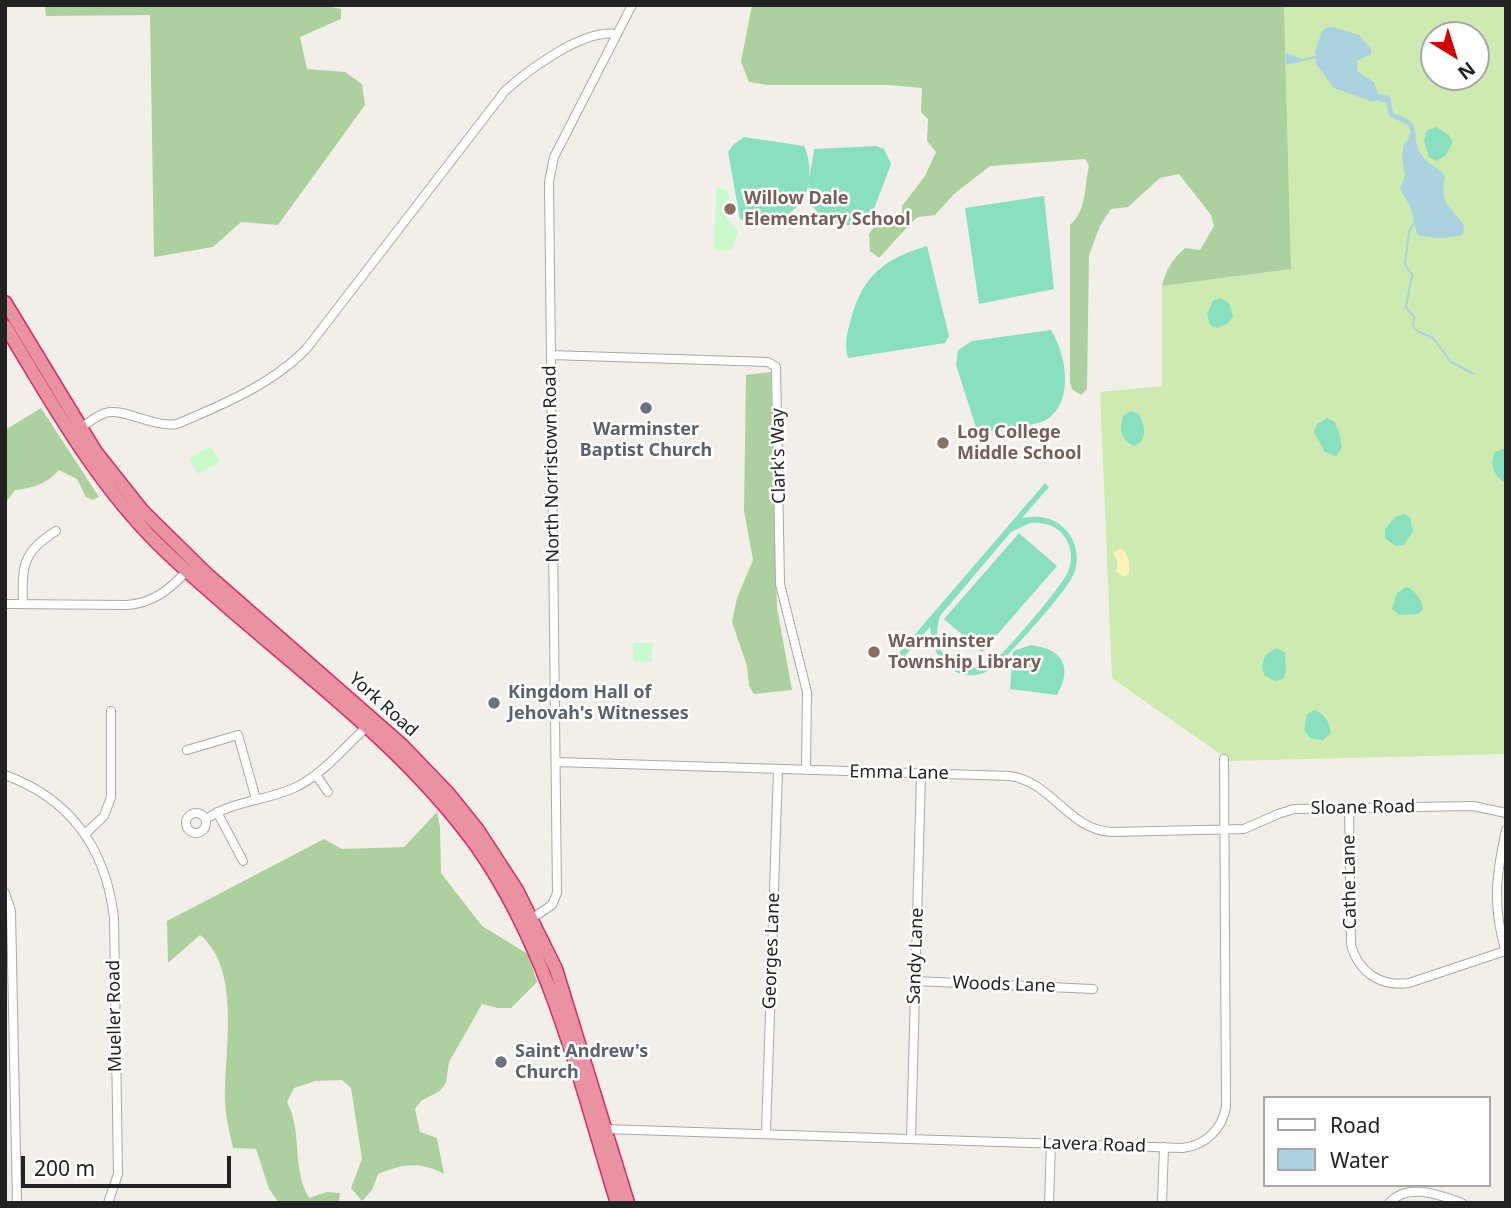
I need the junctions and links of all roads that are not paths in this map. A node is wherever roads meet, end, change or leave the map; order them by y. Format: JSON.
{"nodes":[{"id":1,"x":632,"y":5,"type":"edge"},
{"id":2,"x":616,"y":34,"type":"junction"},
{"id":3,"x":7,"y":310,"type":"edge"},
{"id":4,"x":5,"y":326,"type":"edge"},
{"id":5,"x":551,"y":355,"type":"junction"},
{"id":6,"x":80,"y":428,"type":"junction"},
{"id":7,"x":56,"y":531,"type":"dead end"},
{"id":8,"x":187,"y":571,"type":"junction"},
{"id":9,"x":5,"y":604,"type":"edge"},
{"id":10,"x":23,"y":604,"type":"junction"},
{"id":11,"x":111,"y":711,"type":"dead end"},
{"id":12,"x":370,"y":724,"type":"junction"},
{"id":13,"x":187,"y":750,"type":"dead end"},
{"id":14,"x":1224,"y":759,"type":"dead end"},
{"id":15,"x":556,"y":762,"type":"junction"},
{"id":16,"x":778,"y":770,"type":"junction"},
{"id":17,"x":806,"y":771,"type":"junction"},
{"id":18,"x":922,"y":774,"type":"junction"},
{"id":19,"x":5,"y":775,"type":"edge"},
{"id":20,"x":316,"y":775,"type":"junction"},
{"id":21,"x":328,"y":792,"type":"dead end"},
{"id":22,"x":256,"y":799,"type":"junction"},
{"id":23,"x":1349,"y":808,"type":"junction"},
{"id":24,"x":217,"y":812,"type":"junction"},
{"id":25,"x":1506,"y":813,"type":"edge"},
{"id":26,"x":206,"y":819,"type":"dead end"},
{"id":27,"x":1224,"y":830,"type":"junction"},
{"id":28,"x":1506,"y":830,"type":"edge"},
{"id":29,"x":85,"y":834,"type":"junction"},
{"id":30,"x":243,"y":861,"type":"dead end"},
{"id":31,"x":5,"y":893,"type":"edge"},
{"id":32,"x":527,"y":922,"type":"junction"},
{"id":33,"x":1506,"y":952,"type":"edge"},
{"id":34,"x":915,"y":981,"type":"junction"},
{"id":35,"x":1093,"y":989,"type":"dead end"},
{"id":36,"x":600,"y":1130,"type":"junction"},
{"id":37,"x":766,"y":1133,"type":"junction"},
{"id":38,"x":911,"y":1138,"type":"junction"},
{"id":39,"x":1051,"y":1143,"type":"junction"},
{"id":40,"x":1164,"y":1147,"type":"junction"},
{"id":41,"x":17,"y":1203,"type":"edge"},
{"id":42,"x":108,"y":1203,"type":"edge"},
{"id":43,"x":617,"y":1203,"type":"edge"},
{"id":44,"x":628,"y":1203,"type":"edge"},
{"id":45,"x":1049,"y":1203,"type":"edge"},
{"id":46,"x":1162,"y":1203,"type":"edge"},
{"id":47,"x":1389,"y":1203,"type":"edge"},
{"id":48,"x":1462,"y":1203,"type":"edge"}],
"edges":[{"from":1,"to":2,"type":"street","name":"North Norristown Road"},
{"from":2,"to":5,"type":"street","name":"North Norristown Road"},
{"from":2,"to":6,"type":"street"},
{"from":3,"to":6,"type":"highway","name":"York Road"},
{"from":4,"to":8,"type":"highway","name":"York Road"},
{"from":5,"to":15,"type":"street","name":"North Norristown Road"},
{"from":5,"to":17,"type":"street","name":"Clark's Way"},
{"from":6,"to":12,"type":"highway","name":"York Road"},
{"from":7,"to":10,"type":"street"},
{"from":8,"to":10,"type":"street"},
{"from":8,"to":12,"type":"highway","name":"York Road"},
{"from":9,"to":10,"type":"street"},
{"from":11,"to":29,"type":"street"},
{"from":12,"to":20,"type":"street"},
{"from":12,"to":32,"type":"highway","name":"York Road"},
{"from":13,"to":22,"type":"street"},
{"from":14,"to":27,"type":"street","name":"Lavera Road"},
{"from":15,"to":16,"type":"street","name":"Emma Lane"},
{"from":15,"to":32,"type":"street","name":"North Norristown Road"},
{"from":16,"to":17,"type":"street","name":"Emma Lane"},
{"from":16,"to":37,"type":"street","name":"Georges Lane"},
{"from":17,"to":18,"type":"street","name":"Emma Lane"},
{"from":18,"to":27,"type":"street","name":"Emma Lane"},
{"from":18,"to":34,"type":"street","name":"Sandy Lane"},
{"from":19,"to":29,"type":"street","name":"Mueller Road"},
{"from":20,"to":21,"type":"street"},
{"from":20,"to":22,"type":"street"},
{"from":22,"to":24,"type":"street"},
{"from":23,"to":25,"type":"street","name":"Sloane Road"},
{"from":23,"to":27,"type":"street","name":"Sloane Road"},
{"from":23,"to":33,"type":"street","name":"Cathe Lane"},
{"from":24,"to":26,"type":"street"},
{"from":24,"to":30,"type":"street"},
{"from":27,"to":40,"type":"street","name":"Lavera Road"},
{"from":28,"to":33,"type":"street"},
{"from":29,"to":42,"type":"street","name":"Mueller Road"},
{"from":31,"to":41,"type":"street"},
{"from":32,"to":36,"type":"highway","name":"York Road"},
{"from":34,"to":35,"type":"street","name":"Woods Lane"},
{"from":34,"to":38,"type":"street","name":"Sandy Lane"},
{"from":36,"to":37,"type":"street","name":"Lavera Road"},
{"from":36,"to":43,"type":"highway","name":"York Road"},
{"from":36,"to":44,"type":"highway","name":"York Road"},
{"from":37,"to":38,"type":"street","name":"Lavera Road"},
{"from":38,"to":39,"type":"street","name":"Lavera Road"},
{"from":39,"to":40,"type":"street","name":"Lavera Road"},
{"from":39,"to":45,"type":"street"},
{"from":40,"to":46,"type":"street"},
{"from":47,"to":48,"type":"street"}]}
